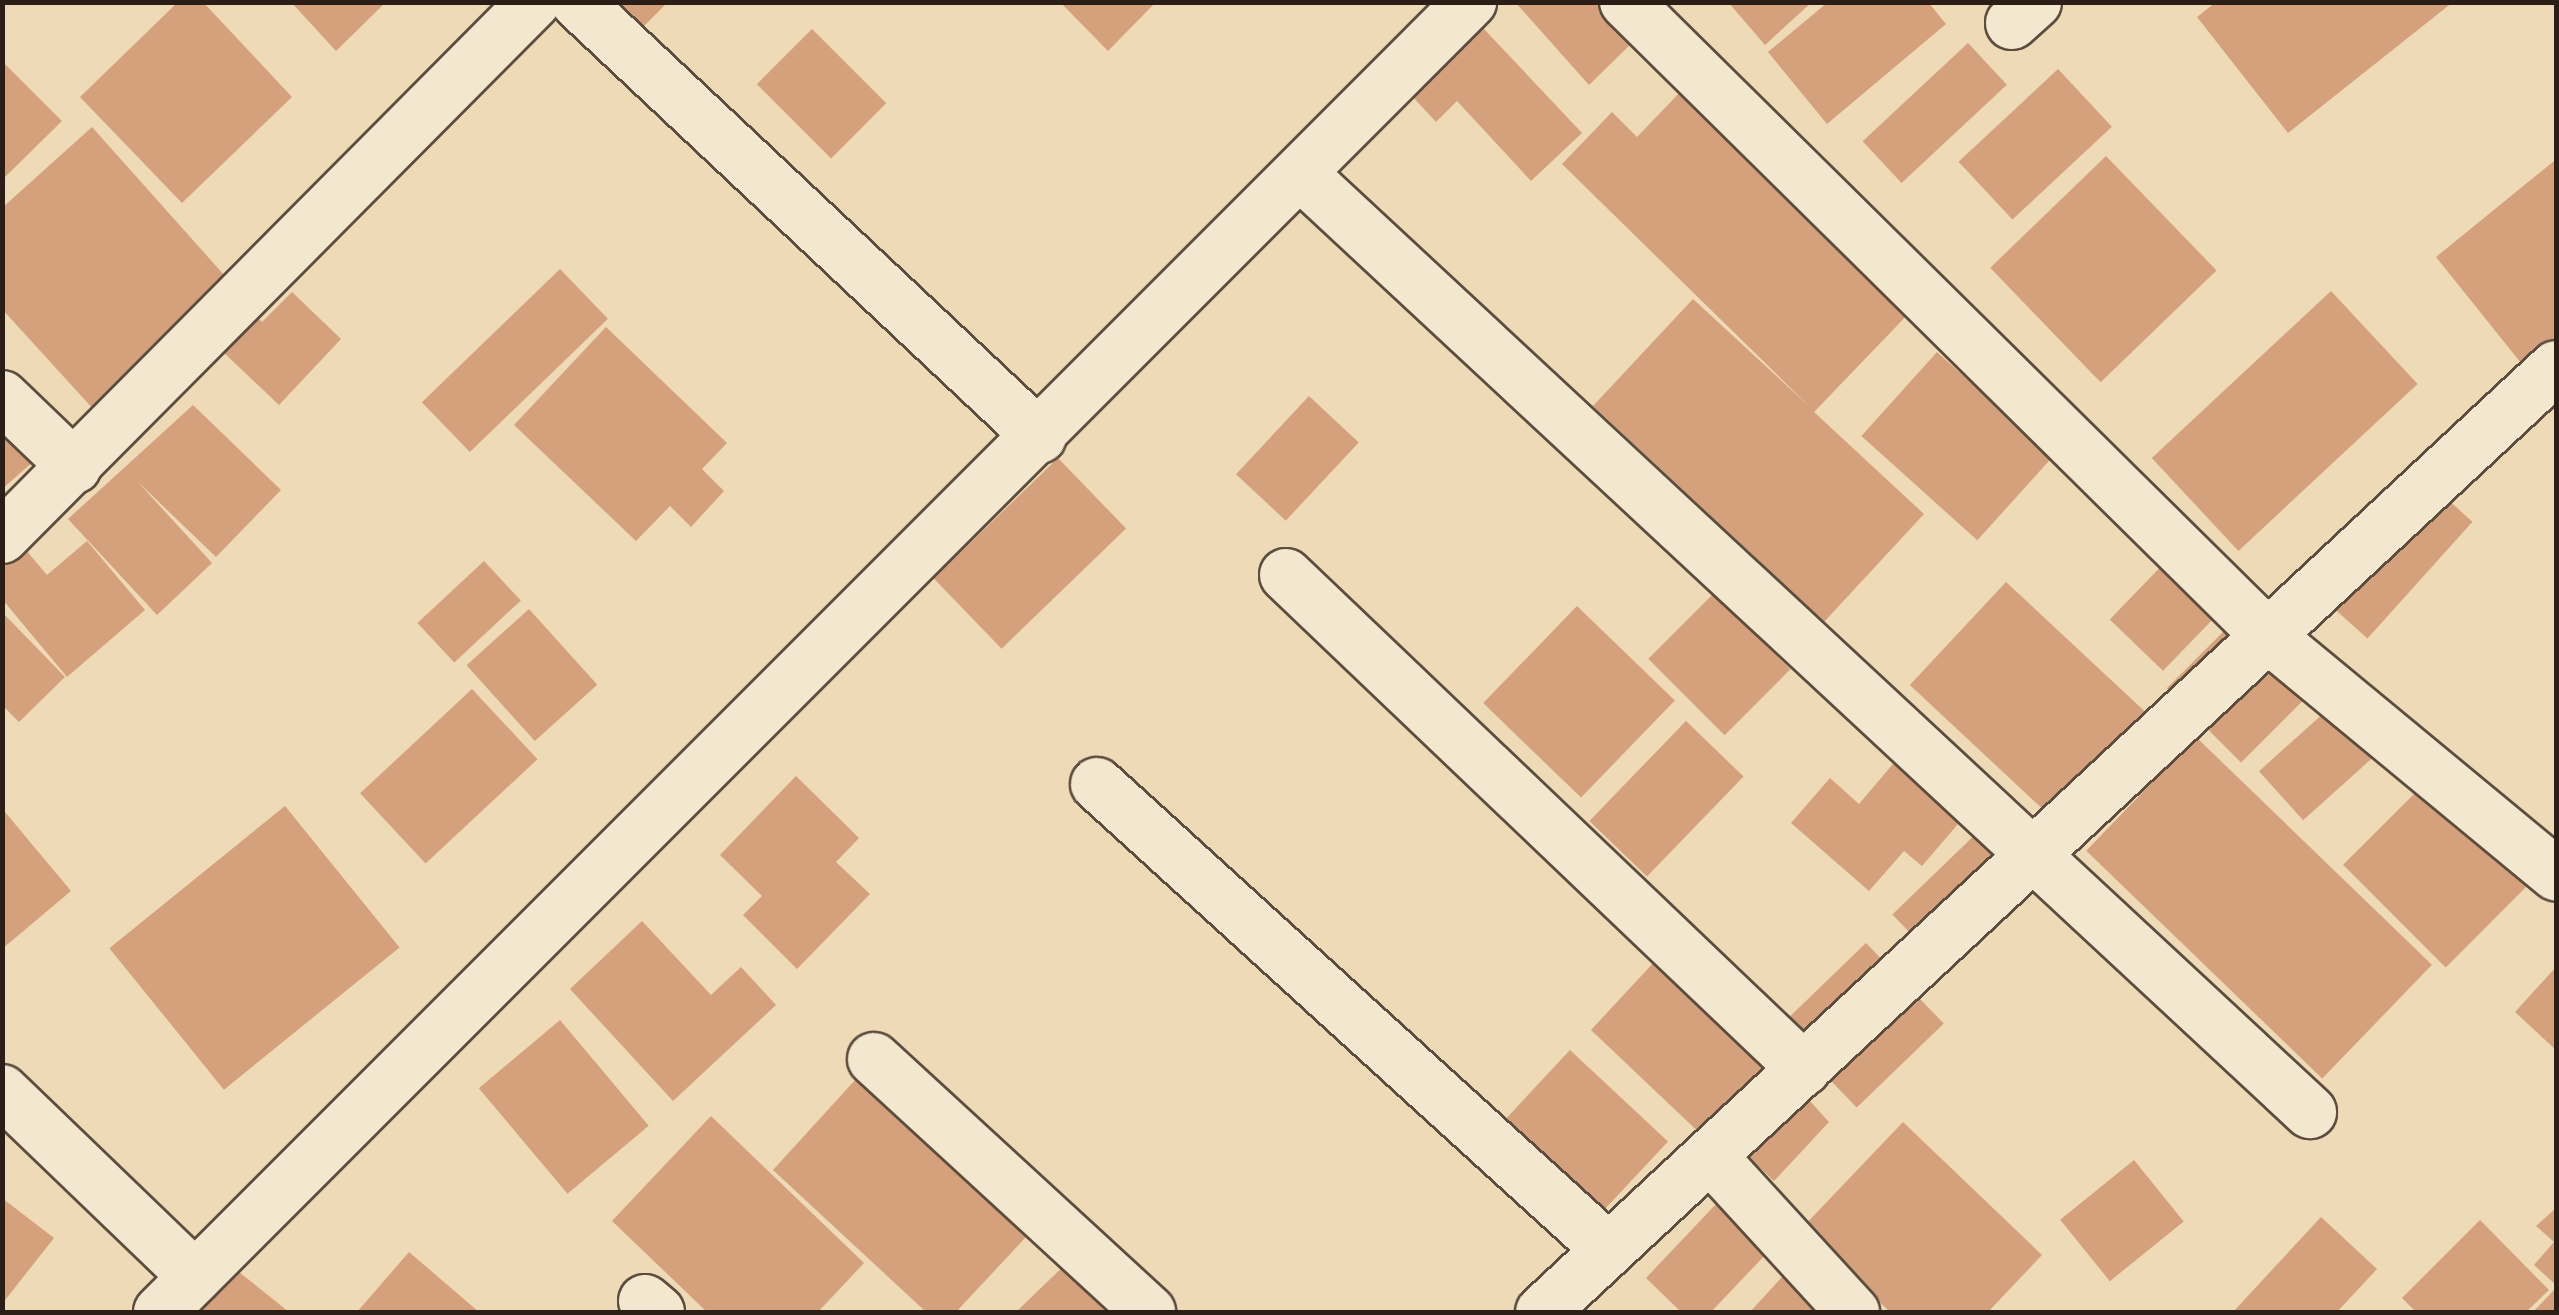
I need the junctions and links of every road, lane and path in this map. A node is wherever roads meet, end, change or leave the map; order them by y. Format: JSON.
{"nodes":[{"id":1,"x":534,"y":2,"type":"edge"},
{"id":2,"x":576,"y":2,"type":"edge"},
{"id":3,"x":1626,"y":2,"type":"edge"},
{"id":4,"x":1442,"y":12,"type":"edge"},
{"id":5,"x":1303,"y":176,"type":"junction"},
{"id":6,"x":2556,"y":367,"type":"edge"},
{"id":7,"x":2,"y":397,"type":"edge"},
{"id":8,"x":1040,"y":437,"type":"junction"},
{"id":9,"x":75,"y":467,"type":"junction"},
{"id":10,"x":2,"y":537,"type":"edge"},
{"id":11,"x":1286,"y":575,"type":"dead end"},
{"id":12,"x":2268,"y":636,"type":"junction"},
{"id":13,"x":1097,"y":784,"type":"dead end"},
{"id":14,"x":2030,"y":858,"type":"junction"},
{"id":15,"x":2556,"y":874,"type":"edge"},
{"id":16,"x":874,"y":1059,"type":"dead end"},
{"id":17,"x":1804,"y":1069,"type":"junction"},
{"id":18,"x":2,"y":1091,"type":"edge"},
{"id":19,"x":2310,"y":1112,"type":"dead end"},
{"id":20,"x":1710,"y":1156,"type":"junction"},
{"id":21,"x":1609,"y":1250,"type":"junction"},
{"id":22,"x":178,"y":1295,"type":"edge"},
{"id":23,"x":1149,"y":1312,"type":"edge"},
{"id":24,"x":1542,"y":1312,"type":"edge"},
{"id":25,"x":1853,"y":1312,"type":"edge"}],
"edges":[{"from":1,"to":9,"type":"street"},
{"from":2,"to":8,"type":"street"},
{"from":3,"to":12,"type":"street"},
{"from":4,"to":5,"type":"street"},
{"from":5,"to":8,"type":"street"},
{"from":5,"to":14,"type":"street"},
{"from":6,"to":12,"type":"street"},
{"from":7,"to":9,"type":"street"},
{"from":8,"to":22,"type":"street"},
{"from":9,"to":10,"type":"street"},
{"from":11,"to":17,"type":"street"},
{"from":12,"to":14,"type":"street"},
{"from":12,"to":15,"type":"street"},
{"from":13,"to":21,"type":"street"},
{"from":14,"to":17,"type":"street"},
{"from":14,"to":19,"type":"street"},
{"from":16,"to":23,"type":"street"},
{"from":17,"to":20,"type":"street"},
{"from":18,"to":22,"type":"street"},
{"from":20,"to":21,"type":"street"},
{"from":20,"to":25,"type":"street"},
{"from":21,"to":24,"type":"street"}]}
